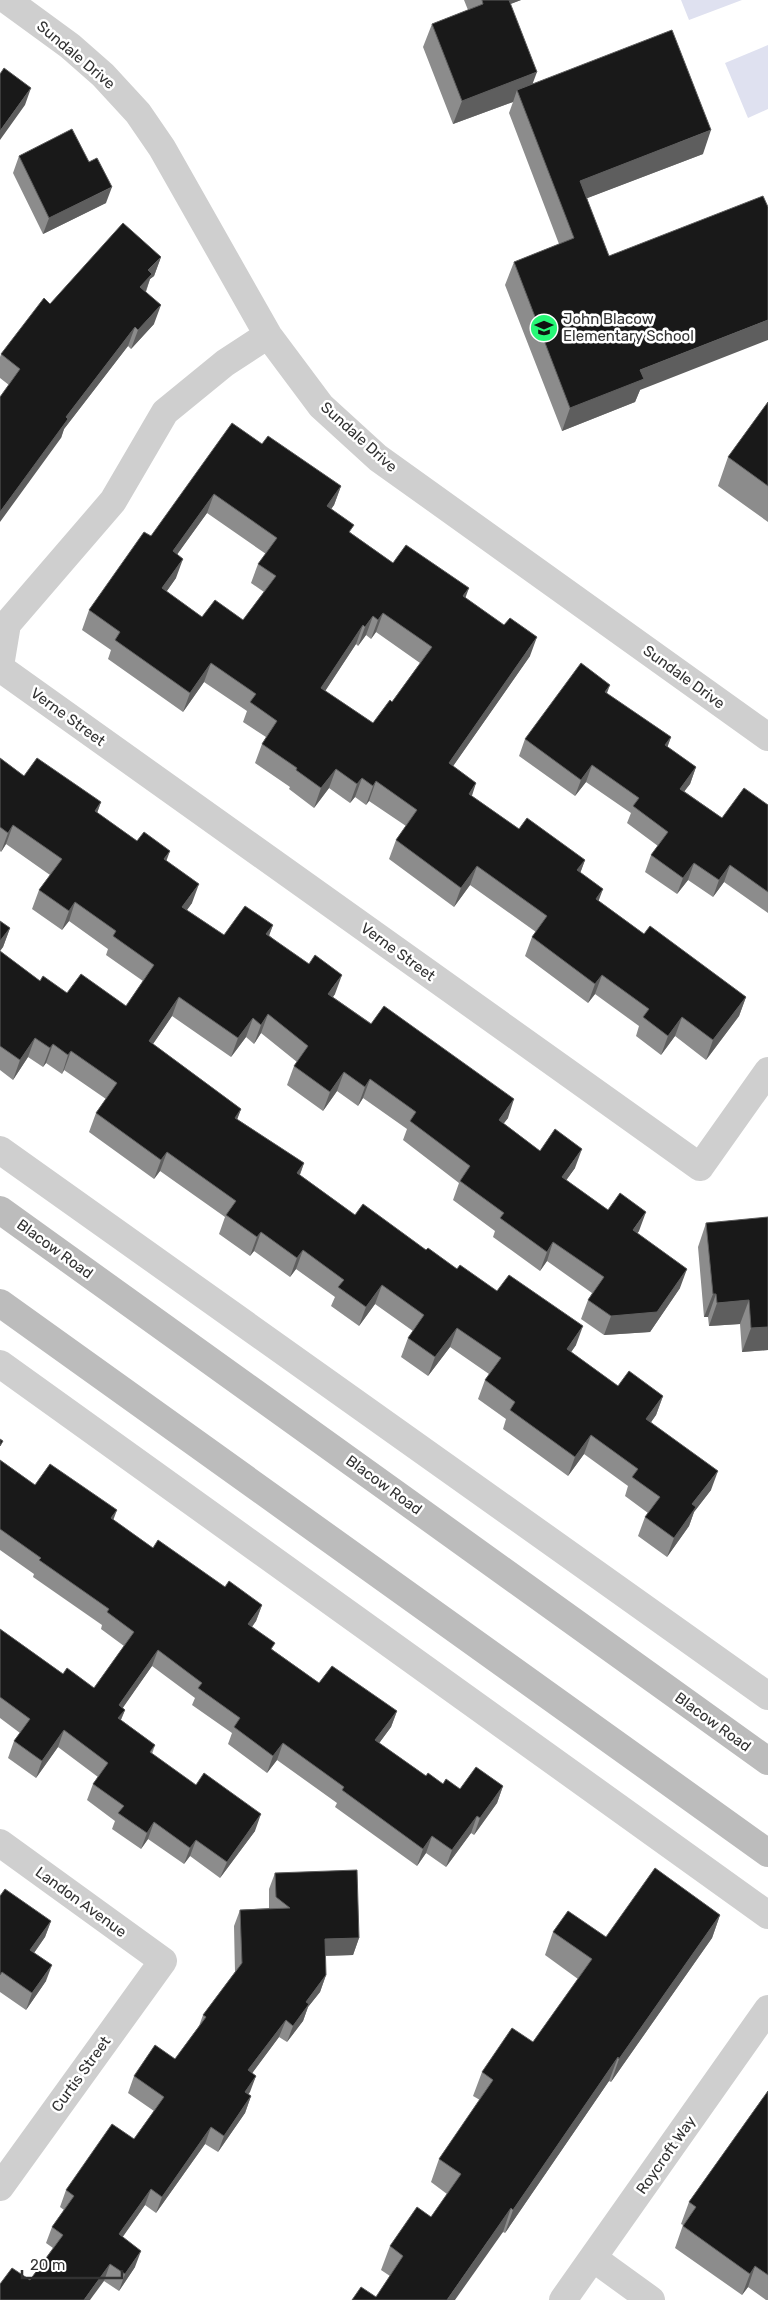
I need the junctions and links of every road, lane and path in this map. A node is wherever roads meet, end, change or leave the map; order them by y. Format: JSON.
{"nodes":[{"id":1,"x":7,"y":0,"type":"edge"},
{"id":2,"x":268,"y":334,"type":"junction"},
{"id":3,"x":0,"y":667,"type":"edge"},
{"id":4,"x":768,"y":737,"type":"edge"},
{"id":5,"x":768,"y":1071,"type":"edge"},
{"id":6,"x":0,"y":1150,"type":"edge"},
{"id":7,"x":0,"y":1210,"type":"edge"},
{"id":8,"x":0,"y":1303,"type":"edge"},
{"id":9,"x":0,"y":1364,"type":"edge"},
{"id":10,"x":768,"y":1696,"type":"edge"},
{"id":11,"x":768,"y":1761,"type":"edge"},
{"id":12,"x":0,"y":1843,"type":"edge"},
{"id":13,"x":768,"y":1853,"type":"edge"},
{"id":14,"x":768,"y":1915,"type":"edge"},
{"id":15,"x":163,"y":1961,"type":"joint"},
{"id":16,"x":768,"y":2009,"type":"edge"},
{"id":17,"x":0,"y":2187,"type":"edge"},
{"id":18,"x":593,"y":2258,"type":"junction"},
{"id":19,"x":563,"y":2300,"type":"edge"},
{"id":20,"x":652,"y":2300,"type":"edge"}],
"edges":[{"from":1,"to":2,"type":"street","name":"Sundale Drive"},
{"from":2,"to":3,"type":"street","name":"Verne Street"},
{"from":2,"to":4,"type":"street","name":"Sundale Drive"},
{"from":3,"to":5,"type":"street","name":"Verne Street"},
{"from":6,"to":10,"type":"street"},
{"from":7,"to":11,"type":"main road","name":"Blacow Road"},
{"from":8,"to":13,"type":"main road"},
{"from":9,"to":14,"type":"street"},
{"from":12,"to":15,"type":"street","name":"Landon Avenue"},
{"from":15,"to":17,"type":"street","name":"Curtis Street"},
{"from":16,"to":18,"type":"street","name":"Roycroft Way"},
{"from":18,"to":19,"type":"street","name":"Roycroft Way"},
{"from":18,"to":20,"type":"street"}]}
